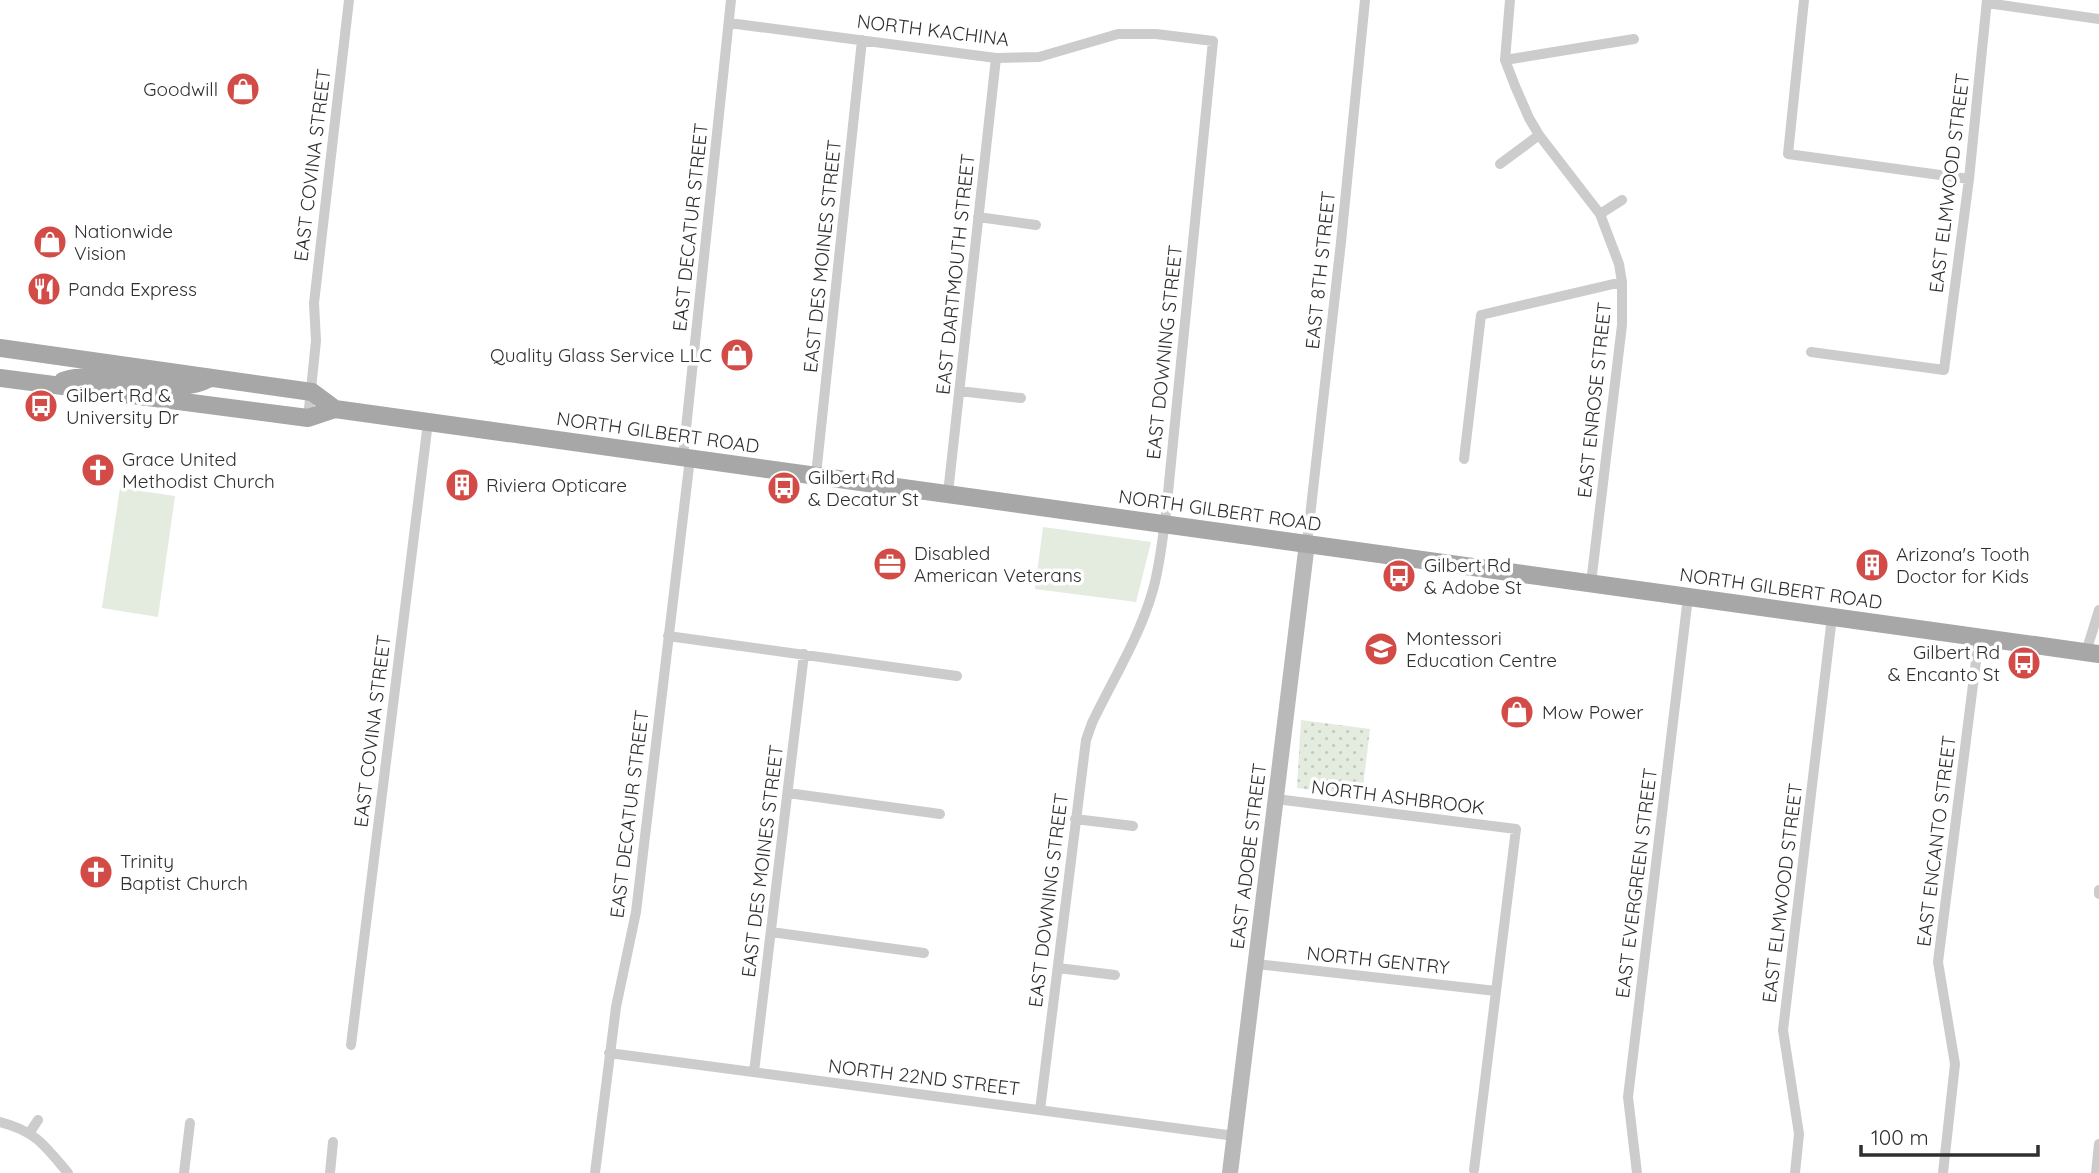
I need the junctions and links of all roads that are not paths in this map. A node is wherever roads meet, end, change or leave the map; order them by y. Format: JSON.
{"nodes":[{"id":1,"x":349,"y":0,"type":"edge"},
{"id":2,"x":731,"y":0,"type":"edge"},
{"id":3,"x":1365,"y":0,"type":"edge"},
{"id":4,"x":1510,"y":0,"type":"edge"},
{"id":5,"x":1804,"y":0,"type":"edge"},
{"id":6,"x":1987,"y":2,"type":"edge"},
{"id":7,"x":2099,"y":19,"type":"edge"},
{"id":8,"x":729,"y":23,"type":"junction"},
{"id":9,"x":1634,"y":39,"type":"dead end"},
{"id":10,"x":862,"y":40,"type":"junction"},
{"id":11,"x":1213,"y":41,"type":"joint"},
{"id":12,"x":996,"y":58,"type":"junction"},
{"id":13,"x":1505,"y":60,"type":"junction"},
{"id":14,"x":1539,"y":135,"type":"junction"},
{"id":15,"x":1500,"y":164,"type":"dead end"},
{"id":16,"x":1969,"y":179,"type":"junction"},
{"id":17,"x":1622,"y":200,"type":"dead end"},
{"id":18,"x":1600,"y":214,"type":"junction"},
{"id":19,"x":978,"y":217,"type":"junction"},
{"id":20,"x":1037,"y":225,"type":"dead end"},
{"id":21,"x":1622,"y":282,"type":"junction"},
{"id":22,"x":0,"y":348,"type":"edge"},
{"id":23,"x":1811,"y":352,"type":"dead end"},
{"id":24,"x":134,"y":367,"type":"junction"},
{"id":25,"x":0,"y":378,"type":"edge"},
{"id":26,"x":211,"y":378,"type":"junction"},
{"id":27,"x":53,"y":385,"type":"junction"},
{"id":28,"x":959,"y":391,"type":"junction"},
{"id":29,"x":312,"y":392,"type":"junction"},
{"id":30,"x":131,"y":395,"type":"junction"},
{"id":31,"x":1021,"y":398,"type":"dead end"},
{"id":32,"x":335,"y":409,"type":"junction"},
{"id":33,"x":308,"y":418,"type":"junction"},
{"id":34,"x":428,"y":422,"type":"junction"},
{"id":35,"x":687,"y":457,"type":"junction"},
{"id":36,"x":1464,"y":459,"type":"dead end"},
{"id":37,"x":816,"y":475,"type":"junction"},
{"id":38,"x":948,"y":493,"type":"junction"},
{"id":39,"x":1165,"y":523,"type":"junction"},
{"id":40,"x":1307,"y":543,"type":"junction"},
{"id":41,"x":1591,"y":583,"type":"junction"},
{"id":42,"x":1688,"y":597,"type":"junction"},
{"id":43,"x":2099,"y":610,"type":"edge"},
{"id":44,"x":1832,"y":617,"type":"junction"},
{"id":45,"x":668,"y":636,"type":"junction"},
{"id":46,"x":1979,"y":637,"type":"junction"},
{"id":47,"x":2092,"y":653,"type":"edge"},
{"id":48,"x":804,"y":654,"type":"junction"},
{"id":49,"x":957,"y":676,"type":"dead end"},
{"id":50,"x":788,"y":793,"type":"junction"},
{"id":51,"x":1276,"y":799,"type":"junction"},
{"id":52,"x":940,"y":814,"type":"dead end"},
{"id":53,"x":1075,"y":819,"type":"junction"},
{"id":54,"x":1133,"y":826,"type":"dead end"},
{"id":55,"x":771,"y":932,"type":"junction"},
{"id":56,"x":924,"y":953,"type":"dead end"},
{"id":57,"x":1256,"y":964,"type":"junction"},
{"id":58,"x":1058,"y":968,"type":"junction"},
{"id":59,"x":1115,"y":975,"type":"dead end"},
{"id":60,"x":1496,"y":991,"type":"junction"},
{"id":61,"x":351,"y":1045,"type":"dead end"},
{"id":62,"x":609,"y":1053,"type":"junction"},
{"id":63,"x":754,"y":1072,"type":"junction"},
{"id":64,"x":1040,"y":1110,"type":"junction"},
{"id":65,"x":38,"y":1120,"type":"dead end"},
{"id":66,"x":0,"y":1122,"type":"edge"},
{"id":67,"x":190,"y":1123,"type":"dead end"},
{"id":68,"x":30,"y":1132,"type":"junction"},
{"id":69,"x":1235,"y":1136,"type":"junction"},
{"id":70,"x":333,"y":1142,"type":"dead end"},
{"id":71,"x":2099,"y":1144,"type":"edge"},
{"id":72,"x":1474,"y":1170,"type":"dead end"},
{"id":73,"x":68,"y":1173,"type":"edge"},
{"id":74,"x":184,"y":1173,"type":"edge"},
{"id":75,"x":330,"y":1173,"type":"edge"},
{"id":76,"x":595,"y":1173,"type":"edge"},
{"id":77,"x":1230,"y":1173,"type":"edge"},
{"id":78,"x":1637,"y":1173,"type":"edge"},
{"id":79,"x":1795,"y":1173,"type":"edge"},
{"id":80,"x":1942,"y":1173,"type":"edge"},
{"id":81,"x":2096,"y":1173,"type":"edge"}],
"edges":[{"from":1,"to":29,"type":"street","name":"EAST COVINA STREET"},
{"from":2,"to":8,"type":"street","name":"EAST DECATUR STREET"},
{"from":3,"to":40,"type":"street","name":"EAST 8TH STREET"},
{"from":4,"to":13,"type":"street","name":"EAST ENROSE STREET"},
{"from":5,"to":16,"type":"street"},
{"from":6,"to":7,"type":"street"},
{"from":6,"to":16,"type":"street","name":"EAST ELMWOOD STREET"},
{"from":8,"to":10,"type":"street","name":"NORTH KACHINA"},
{"from":8,"to":35,"type":"street","name":"EAST DECATUR STREET"},
{"from":9,"to":13,"type":"street"},
{"from":10,"to":12,"type":"street","name":"NORTH KACHINA"},
{"from":10,"to":37,"type":"street","name":"EAST DES MOINES STREET"},
{"from":11,"to":12,"type":"street","name":"NORTH KACHINA"},
{"from":11,"to":39,"type":"street","name":"EAST DOWNING STREET"},
{"from":12,"to":19,"type":"street","name":"EAST DARTMOUTH STREET"},
{"from":13,"to":14,"type":"street","name":"EAST ENROSE STREET"},
{"from":14,"to":15,"type":"street"},
{"from":14,"to":18,"type":"street","name":"EAST ENROSE STREET"},
{"from":16,"to":23,"type":"street","name":"EAST ELMWOOD STREET"},
{"from":17,"to":18,"type":"street"},
{"from":18,"to":21,"type":"street","name":"EAST ENROSE STREET"},
{"from":19,"to":20,"type":"street"},
{"from":19,"to":28,"type":"street","name":"EAST DARTMOUTH STREET"},
{"from":21,"to":36,"type":"street"},
{"from":21,"to":41,"type":"street","name":"EAST ENROSE STREET"},
{"from":22,"to":24,"type":"main road","name":"NORTH GILBERT ROAD"},
{"from":24,"to":26,"type":"main road","name":"NORTH GILBERT ROAD"},
{"from":24,"to":27,"type":"main road"},
{"from":25,"to":27,"type":"main road","name":"NORTH GILBERT ROAD"},
{"from":26,"to":29,"type":"main road","name":"NORTH GILBERT ROAD"},
{"from":26,"to":30,"type":"main road"},
{"from":27,"to":30,"type":"main road","name":"NORTH GILBERT ROAD"},
{"from":28,"to":31,"type":"street"},
{"from":28,"to":38,"type":"street","name":"EAST DARTMOUTH STREET"},
{"from":29,"to":32,"type":"main road","name":"NORTH GILBERT ROAD"},
{"from":29,"to":33,"type":"street","name":"EAST COVINA STREET"},
{"from":30,"to":33,"type":"main road","name":"NORTH GILBERT ROAD"},
{"from":32,"to":33,"type":"main road","name":"NORTH GILBERT ROAD"},
{"from":32,"to":34,"type":"main road","name":"NORTH GILBERT ROAD"},
{"from":34,"to":35,"type":"main road","name":"NORTH GILBERT ROAD"},
{"from":34,"to":61,"type":"street","name":"EAST COVINA STREET"},
{"from":35,"to":37,"type":"main road","name":"NORTH GILBERT ROAD"},
{"from":35,"to":45,"type":"street","name":"EAST DECATUR STREET"},
{"from":37,"to":38,"type":"main road","name":"NORTH GILBERT ROAD"},
{"from":38,"to":39,"type":"main road","name":"NORTH GILBERT ROAD"},
{"from":39,"to":40,"type":"main road","name":"NORTH GILBERT ROAD"},
{"from":39,"to":53,"type":"street","name":"EAST DOWNING STREET"},
{"from":40,"to":41,"type":"main road","name":"NORTH GILBERT ROAD"},
{"from":40,"to":51,"type":"street","name":"EAST ADOBE STREET"},
{"from":41,"to":42,"type":"main road","name":"NORTH GILBERT ROAD"},
{"from":42,"to":44,"type":"main road","name":"NORTH GILBERT ROAD"},
{"from":42,"to":78,"type":"street","name":"EAST EVERGREEN STREET"},
{"from":43,"to":47,"type":"street"},
{"from":44,"to":46,"type":"main road","name":"NORTH GILBERT ROAD"},
{"from":44,"to":79,"type":"street","name":"EAST ELMWOOD STREET"},
{"from":45,"to":48,"type":"street"},
{"from":45,"to":62,"type":"street","name":"EAST DECATUR STREET"},
{"from":46,"to":47,"type":"main road","name":"NORTH GILBERT ROAD"},
{"from":46,"to":80,"type":"street","name":"EAST ENCANTO STREET"},
{"from":48,"to":49,"type":"street"},
{"from":48,"to":50,"type":"street","name":"EAST DES MOINES STREET"},
{"from":50,"to":52,"type":"street"},
{"from":50,"to":55,"type":"street","name":"EAST DES MOINES STREET"},
{"from":51,"to":57,"type":"street","name":"EAST ADOBE STREET"},
{"from":51,"to":60,"type":"street","name":"NORTH ASHBROOK"},
{"from":53,"to":54,"type":"street"},
{"from":53,"to":58,"type":"street","name":"EAST DOWNING STREET"},
{"from":55,"to":56,"type":"street"},
{"from":55,"to":63,"type":"street","name":"EAST DES MOINES STREET"},
{"from":57,"to":60,"type":"street","name":"NORTH GENTRY"},
{"from":57,"to":69,"type":"street","name":"EAST ADOBE STREET"},
{"from":58,"to":59,"type":"street"},
{"from":58,"to":64,"type":"street","name":"EAST DOWNING STREET"},
{"from":60,"to":72,"type":"street"},
{"from":62,"to":63,"type":"street","name":"NORTH 22ND STREET"},
{"from":62,"to":76,"type":"street","name":"EAST DECATUR STREET"},
{"from":63,"to":64,"type":"street","name":"NORTH 22ND STREET"},
{"from":64,"to":69,"type":"street","name":"NORTH 22ND STREET"},
{"from":65,"to":68,"type":"street"},
{"from":66,"to":68,"type":"street"},
{"from":67,"to":74,"type":"street"},
{"from":68,"to":73,"type":"street"},
{"from":69,"to":77,"type":"street","name":"EAST ADOBE STREET"},
{"from":70,"to":75,"type":"street"},
{"from":71,"to":81,"type":"street"}]}
